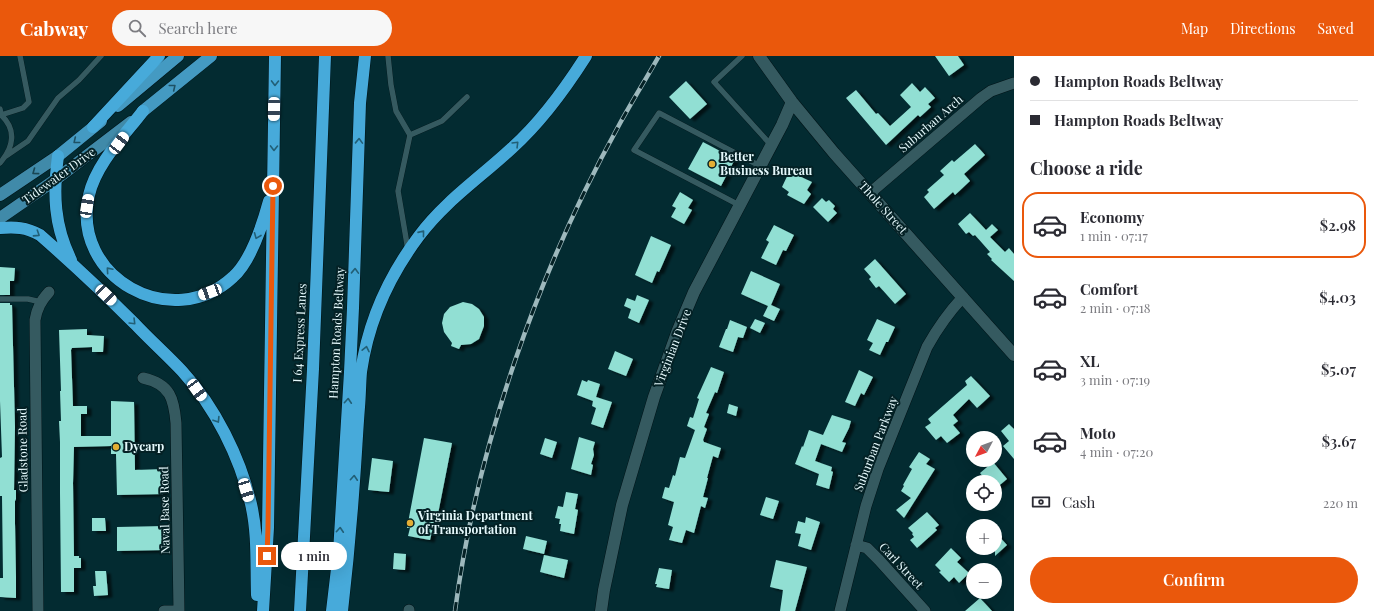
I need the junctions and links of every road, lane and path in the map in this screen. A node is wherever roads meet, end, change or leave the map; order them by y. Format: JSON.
{"nodes":[{"id":1,"x":20,"y":56,"type":"edge"},
{"id":2,"x":101,"y":56,"type":"edge"},
{"id":3,"x":159,"y":56,"type":"edge"},
{"id":4,"x":178,"y":56,"type":"edge"},
{"id":5,"x":210,"y":56,"type":"edge"},
{"id":6,"x":275,"y":56,"type":"edge"},
{"id":7,"x":325,"y":56,"type":"edge"},
{"id":8,"x":365,"y":56,"type":"edge"},
{"id":9,"x":388,"y":56,"type":"edge"},
{"id":10,"x":586,"y":56,"type":"edge"},
{"id":11,"x":742,"y":56,"type":"edge"},
{"id":12,"x":759,"y":56,"type":"edge"},
{"id":13,"x":1014,"y":83,"type":"edge"},
{"id":14,"x":467,"y":97,"type":"dead end"},
{"id":15,"x":792,"y":102,"type":"junction"},
{"id":16,"x":143,"y":111,"type":"junction"},
{"id":17,"x":0,"y":113,"type":"edge"},
{"id":18,"x":93,"y":127,"type":"junction"},
{"id":19,"x":410,"y":135,"type":"junction"},
{"id":20,"x":771,"y":145,"type":"junction"},
{"id":21,"x":6,"y":156,"type":"junction"},
{"id":22,"x":58,"y":156,"type":"junction"},
{"id":23,"x":0,"y":163,"type":"edge"},
{"id":24,"x":760,"y":166,"type":"junction"},
{"id":25,"x":55,"y":180,"type":"junction"},
{"id":26,"x":273,"y":186,"type":"junction"},
{"id":27,"x":870,"y":193,"type":"junction"},
{"id":28,"x":0,"y":195,"type":"edge"},
{"id":29,"x":740,"y":205,"type":"junction"},
{"id":30,"x":0,"y":218,"type":"edge"},
{"id":31,"x":0,"y":228,"type":"edge"},
{"id":32,"x":408,"y":252,"type":"junction"},
{"id":33,"x":74,"y":265,"type":"junction"},
{"id":34,"x":49,"y":292,"type":"dead end"},
{"id":35,"x":963,"y":298,"type":"junction"},
{"id":36,"x":0,"y":299,"type":"edge"},
{"id":37,"x":41,"y":302,"type":"junction"},
{"id":38,"x":1014,"y":355,"type":"edge"},
{"id":39,"x":144,"y":378,"type":"dead end"},
{"id":40,"x":856,"y":545,"type":"junction"},
{"id":41,"x":38,"y":611,"type":"edge"},
{"id":42,"x":164,"y":611,"type":"edge"},
{"id":43,"x":179,"y":611,"type":"edge"},
{"id":44,"x":258,"y":611,"type":"edge"},
{"id":45,"x":263,"y":611,"type":"edge"},
{"id":46,"x":300,"y":611,"type":"edge"},
{"id":47,"x":332,"y":611,"type":"edge"},
{"id":48,"x":342,"y":611,"type":"edge"},
{"id":49,"x":601,"y":611,"type":"edge"},
{"id":50,"x":840,"y":611,"type":"edge"},
{"id":51,"x":925,"y":611,"type":"edge"}],
"edges":[{"from":1,"to":17,"type":"lane"},
{"from":2,"to":21,"type":"lane"},
{"from":3,"to":18,"type":"highway"},
{"from":4,"to":18,"type":"highway","name":"Tidewater Drive"},
{"from":16,"to":5,"type":"highway","name":"Tidewater Drive","one_way":true},
{"from":6,"to":26,"type":"highway","one_way":true},
{"from":7,"to":46,"type":"highway","name":"I 64 Express Lanes"},
{"from":47,"to":8,"type":"highway","name":"Hampton Roads Beltway","one_way":true},
{"from":9,"to":19,"type":"lane"},
{"from":32,"to":10,"type":"highway","one_way":true},
{"from":11,"to":20,"type":"lane"},
{"from":12,"to":15,"type":"street","name":"Thole Street"},
{"from":13,"to":27,"type":"street","name":"Suburban Arch"},
{"from":14,"to":19,"type":"lane"},
{"from":15,"to":20,"type":"street","name":"Virginian Drive"},
{"from":15,"to":27,"type":"street","name":"Thole Street"},
{"from":16,"to":25,"type":"main road","name":"Tidewater Drive"},
{"from":26,"to":16,"type":"highway","one_way":true},
{"from":17,"to":21,"type":"lane"},
{"from":18,"to":22,"type":"highway","name":"Tidewater Drive","one_way":true},
{"from":19,"to":32,"type":"lane"},
{"from":20,"to":24,"type":"street","name":"Virginian Drive"},
{"from":21,"to":23,"type":"lane"},
{"from":22,"to":25,"type":"highway"},
{"from":22,"to":28,"type":"main road","name":"Tidewater Drive","one_way":true},
{"from":24,"to":29,"type":"street","name":"Virginian Drive"},
{"from":24,"to":29,"type":"lane"},
{"from":25,"to":30,"type":"main road","name":"Tidewater Drive"},
{"from":25,"to":33,"type":"highway"},
{"from":26,"to":45,"type":"highway"},
{"from":27,"to":35,"type":"street","name":"Thole Street"},
{"from":29,"to":49,"type":"street","name":"Virginian Drive"},
{"from":31,"to":33,"type":"highway","one_way":true},
{"from":48,"to":32,"type":"highway","one_way":true},
{"from":33,"to":44,"type":"highway","one_way":true},
{"from":34,"to":37,"type":"street","name":"Gladstone Road"},
{"from":35,"to":38,"type":"street","name":"Thole Street"},
{"from":35,"to":40,"type":"street","name":"Suburban Parkway"},
{"from":36,"to":37,"type":"lane"},
{"from":37,"to":41,"type":"street","name":"Gladstone Road"},
{"from":39,"to":43,"type":"street","name":"Naval Base Road"},
{"from":40,"to":50,"type":"street","name":"Suburban Parkway"},
{"from":40,"to":51,"type":"street","name":"Carl Street"},
{"from":42,"to":43,"type":"street"}]}
